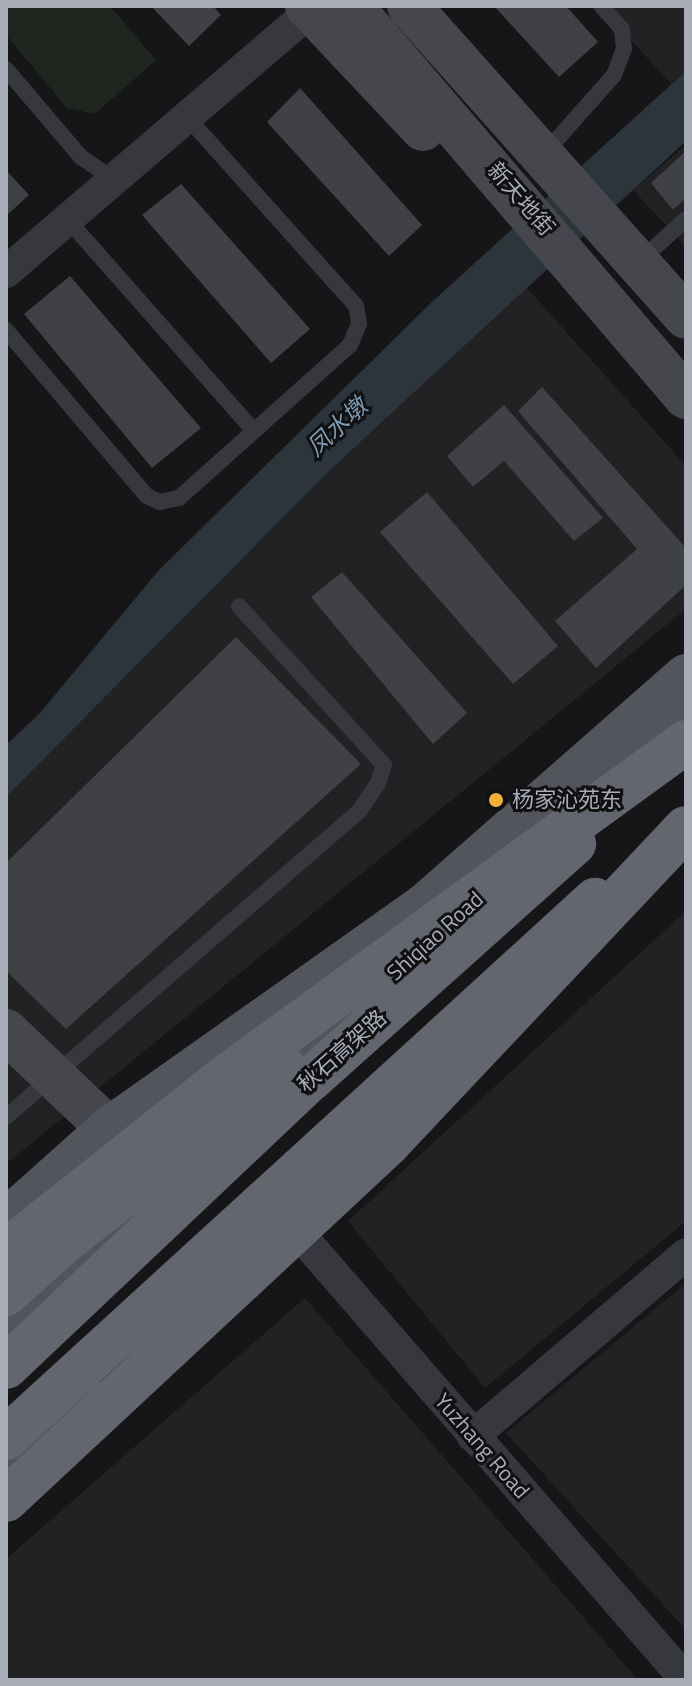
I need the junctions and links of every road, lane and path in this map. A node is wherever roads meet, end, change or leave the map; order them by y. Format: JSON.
{"nodes":[{"id":1,"x":409,"y":6,"type":"edge"},
{"id":2,"x":601,"y":6,"type":"edge"},
{"id":3,"x":323,"y":8,"type":"edge"},
{"id":4,"x":6,"y":69,"type":"edge"},
{"id":5,"x":187,"y":117,"type":"junction"},
{"id":6,"x":547,"y":161,"type":"junction"},
{"id":7,"x":114,"y":180,"type":"junction"},
{"id":8,"x":686,"y":219,"type":"edge"},
{"id":9,"x":68,"y":220,"type":"junction"},
{"id":10,"x":628,"y":250,"type":"junction"},
{"id":11,"x":6,"y":272,"type":"edge"},
{"id":12,"x":686,"y":317,"type":"edge"},
{"id":13,"x":6,"y":330,"type":"edge"},
{"id":14,"x":686,"y":397,"type":"edge"},
{"id":15,"x":254,"y":431,"type":"junction"},
{"id":16,"x":239,"y":606,"type":"dead end"},
{"id":17,"x":686,"y":676,"type":"edge"},
{"id":18,"x":686,"y":709,"type":"edge"},
{"id":19,"x":686,"y":743,"type":"edge"},
{"id":20,"x":686,"y":818,"type":"edge"},
{"id":21,"x":686,"y":828,"type":"edge"},
{"id":22,"x":686,"y":859,"type":"edge"},
{"id":23,"x":6,"y":1031,"type":"edge"},
{"id":24,"x":297,"y":1060,"type":"junction"},
{"id":25,"x":54,"y":1073,"type":"junction"},
{"id":26,"x":6,"y":1117,"type":"edge"},
{"id":27,"x":109,"y":1129,"type":"junction"},
{"id":28,"x":280,"y":1212,"type":"junction"},
{"id":29,"x":6,"y":1221,"type":"edge"},
{"id":30,"x":686,"y":1254,"type":"edge"},
{"id":31,"x":11,"y":1276,"type":"edge"},
{"id":32,"x":6,"y":1324,"type":"edge"},
{"id":33,"x":6,"y":1367,"type":"edge"},
{"id":34,"x":473,"y":1436,"type":"junction"},
{"id":35,"x":6,"y":1438,"type":"edge"},
{"id":36,"x":6,"y":1469,"type":"edge"},
{"id":37,"x":6,"y":1500,"type":"edge"},
{"id":38,"x":686,"y":1680,"type":"edge"}],
"edges":[{"from":1,"to":6,"type":"main road","name":"新天地街"},
{"from":2,"to":6,"type":"lane"},
{"from":3,"to":5,"type":"street"},
{"from":3,"to":14,"type":"main road","name":"新天地街"},
{"from":4,"to":7,"type":"lane"},
{"from":5,"to":7,"type":"street"},
{"from":5,"to":15,"type":"lane"},
{"from":6,"to":10,"type":"main road","name":"新天地街"},
{"from":7,"to":9,"type":"street"},
{"from":8,"to":10,"type":"lane"},
{"from":9,"to":11,"type":"street"},
{"from":9,"to":15,"type":"lane"},
{"from":10,"to":12,"type":"main road","name":"新天地街"},
{"from":13,"to":15,"type":"lane"},
{"from":16,"to":25,"type":"lane"},
{"from":17,"to":27,"type":"main road"},
{"from":18,"to":24,"type":"main road","name":"Shiqiao Road"},
{"from":19,"to":31,"type":"highway","bridge":true},
{"from":19,"to":33,"type":"highway","name":"秋石高架路","bridge":true},
{"from":20,"to":35,"type":"highway"},
{"from":21,"to":37,"type":"highway","bridge":true},
{"from":22,"to":28,"type":"main road"},
{"from":23,"to":25,"type":"main road"},
{"from":24,"to":31,"type":"highway"},
{"from":24,"to":32,"type":"main road","name":"Shiqiao Road"},
{"from":25,"to":26,"type":"lane"},
{"from":25,"to":27,"type":"main road"},
{"from":27,"to":29,"type":"main road"},
{"from":28,"to":34,"type":"street","name":"Yuzhang Road"},
{"from":28,"to":36,"type":"main road"},
{"from":30,"to":34,"type":"street"},
{"from":34,"to":38,"type":"street","name":"Yuzhang Road"}]}
